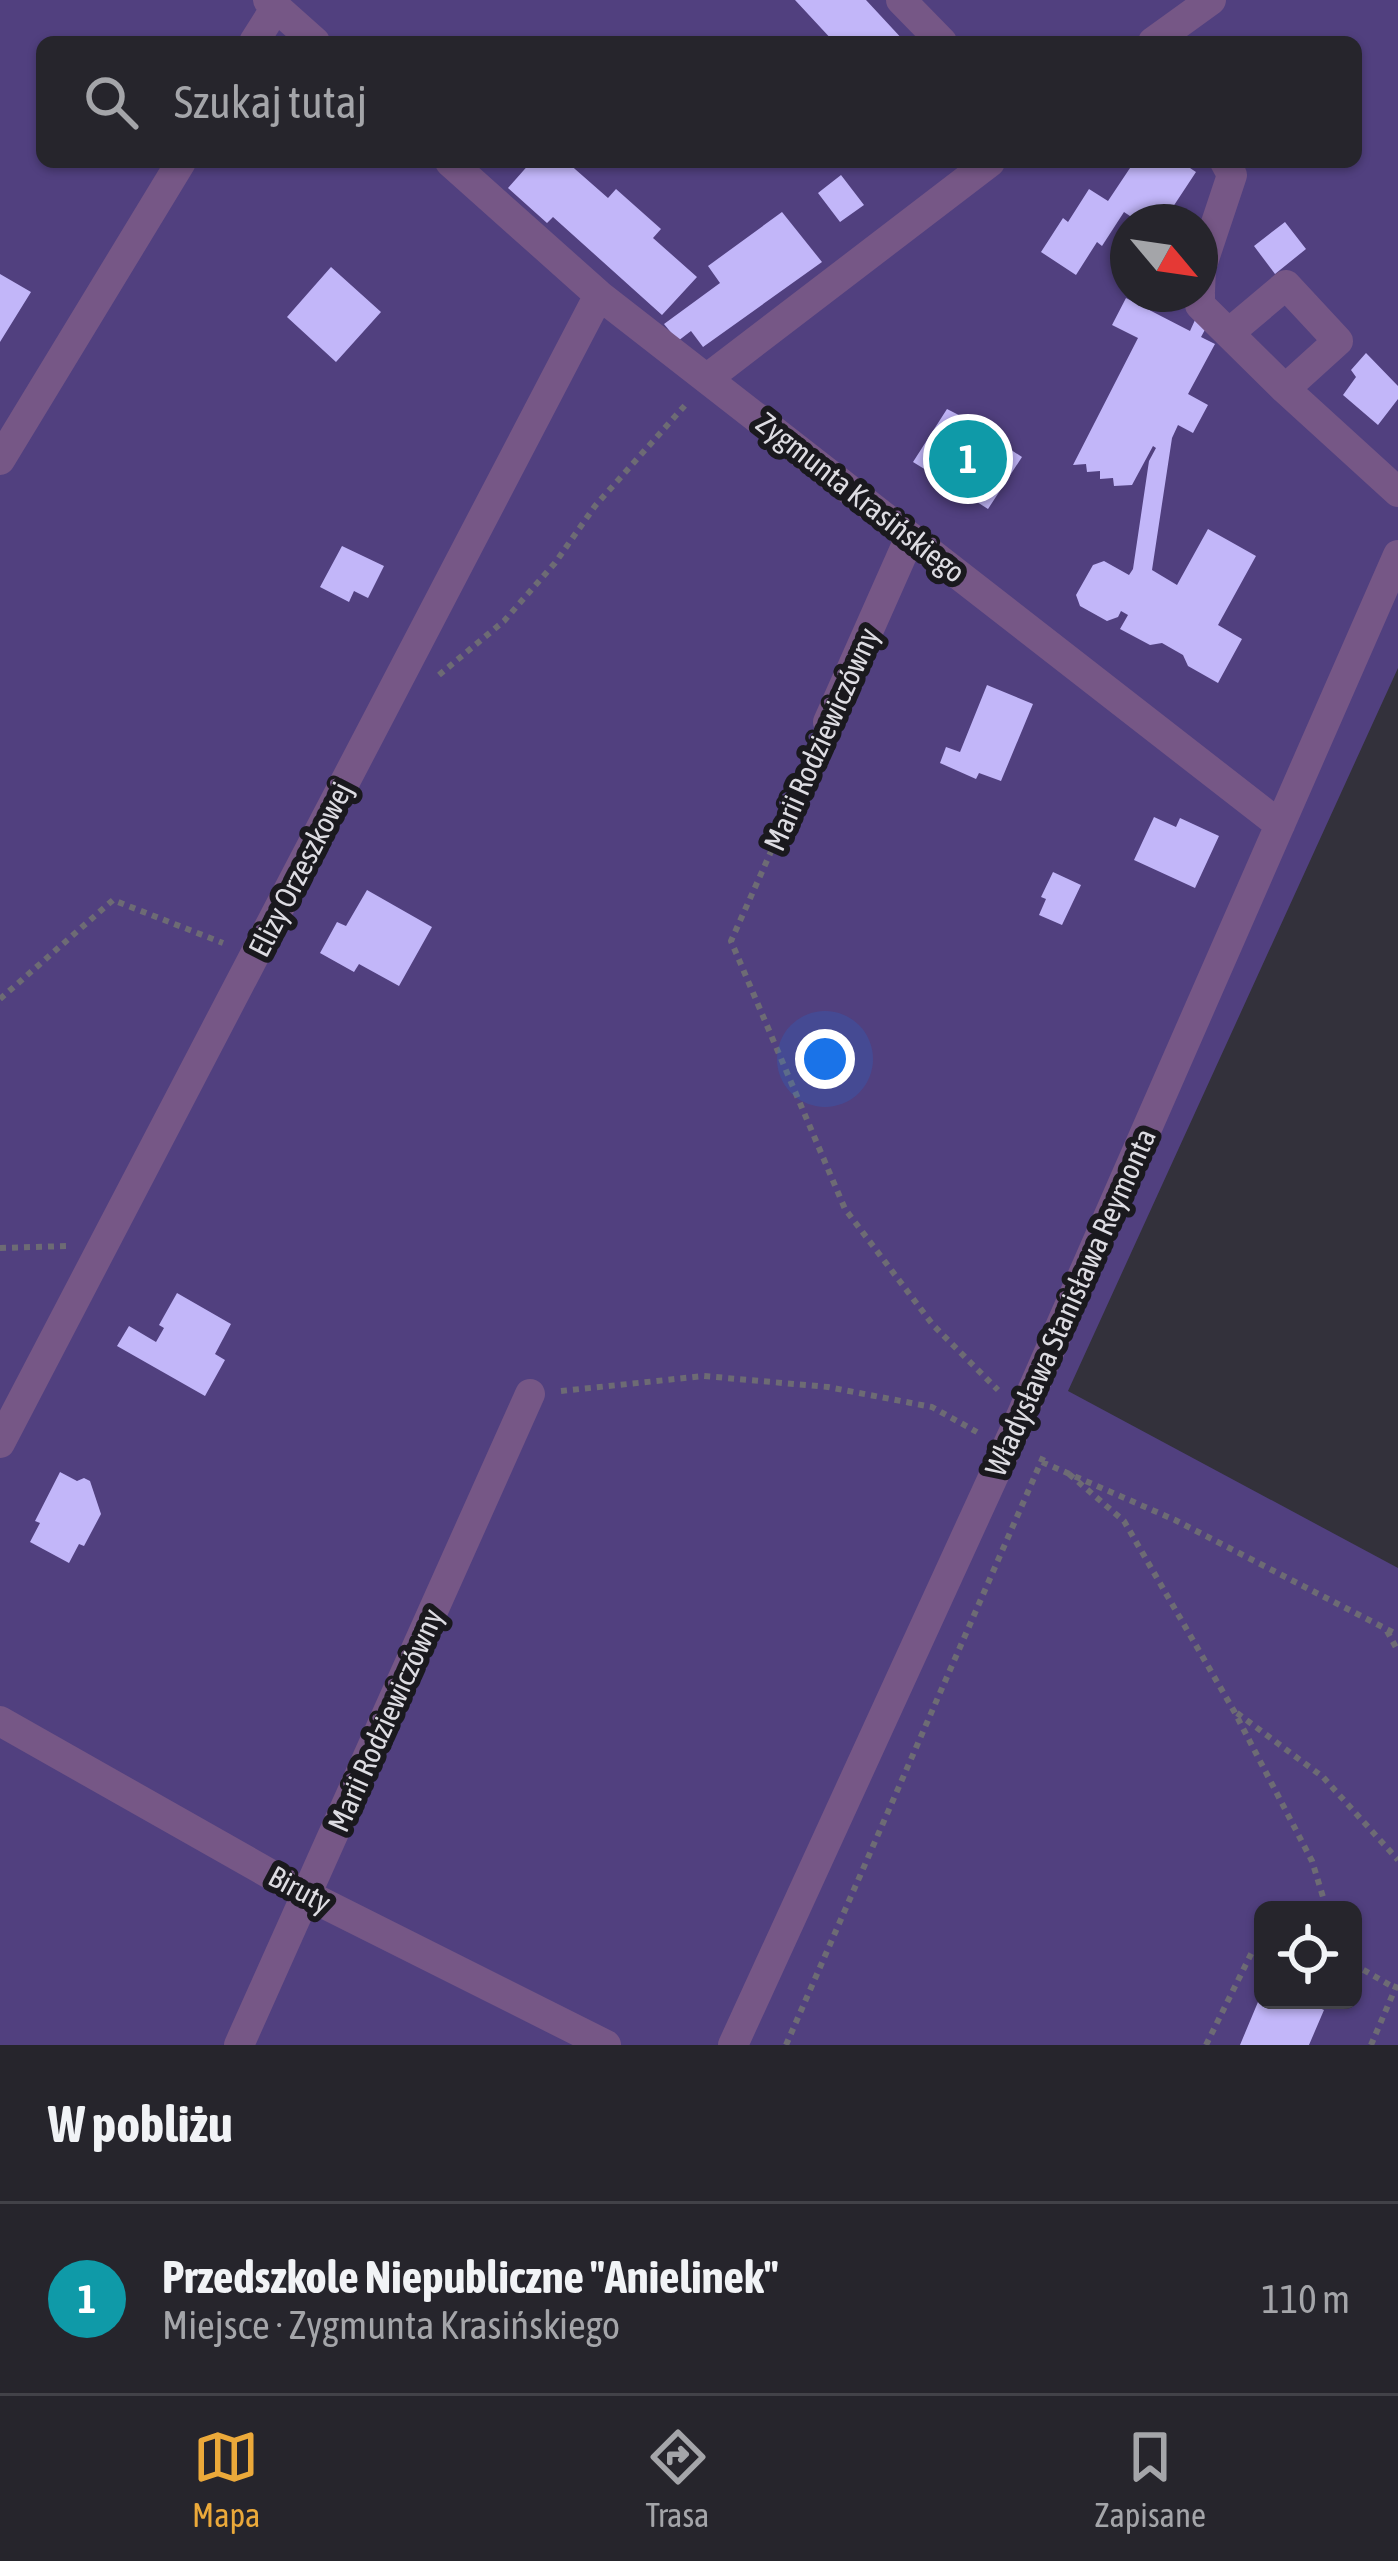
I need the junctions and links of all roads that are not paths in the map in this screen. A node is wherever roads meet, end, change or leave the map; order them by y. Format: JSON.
{"nodes":[{"id":1,"x":901,"y":0,"type":"edge"},
{"id":2,"x":1211,"y":0,"type":"edge"},
{"id":3,"x":272,"y":3,"type":"edge"},
{"id":4,"x":257,"y":36,"type":"edge"},
{"id":5,"x":308,"y":36,"type":"edge"},
{"id":6,"x":936,"y":36,"type":"edge"},
{"id":7,"x":1164,"y":36,"type":"edge"},
{"id":8,"x":177,"y":168,"type":"edge"},
{"id":9,"x":457,"y":168,"type":"edge"},
{"id":10,"x":982,"y":168,"type":"edge"},
{"id":11,"x":1229,"y":168,"type":"edge"},
{"id":12,"x":1218,"y":217,"type":"edge"},
{"id":13,"x":599,"y":295,"type":"junction"},
{"id":14,"x":1207,"y":312,"type":"edge"},
{"id":15,"x":1229,"y":334,"type":"junction"},
{"id":16,"x":709,"y":377,"type":"junction"},
{"id":17,"x":1286,"y":388,"type":"junction"},
{"id":18,"x":0,"y":460,"type":"edge"},
{"id":19,"x":1398,"y":492,"type":"edge"},
{"id":20,"x":910,"y":537,"type":"junction"},
{"id":21,"x":1398,"y":555,"type":"edge"},
{"id":22,"x":828,"y":722,"type":"road end"},
{"id":23,"x":1280,"y":825,"type":"junction"},
{"id":24,"x":530,"y":1394,"type":"road end"},
{"id":25,"x":0,"y":1443,"type":"edge"},
{"id":26,"x":0,"y":1721,"type":"edge"},
{"id":27,"x":307,"y":1895,"type":"junction"},
{"id":28,"x":239,"y":2045,"type":"edge"},
{"id":29,"x":606,"y":2045,"type":"edge"},
{"id":30,"x":733,"y":2045,"type":"edge"}],
"edges":[{"from":1,"to":6,"type":"street"},
{"from":2,"to":7,"type":"street"},
{"from":3,"to":4,"type":"street"},
{"from":3,"to":5,"type":"street"},
{"from":8,"to":18,"type":"street"},
{"from":9,"to":13,"type":"street","name":"Zygmunta Krasińskiego"},
{"from":10,"to":16,"type":"street"},
{"from":11,"to":12,"type":"street"},
{"from":13,"to":16,"type":"street","name":"Zygmunta Krasińskiego"},
{"from":13,"to":25,"type":"street","name":"Elizy Orzeszkowej"},
{"from":14,"to":15,"type":"street"},
{"from":15,"to":17,"type":"street"},
{"from":15,"to":17,"type":"street"},
{"from":16,"to":20,"type":"street","name":"Zygmunta Krasińskiego"},
{"from":17,"to":19,"type":"street"},
{"from":20,"to":22,"type":"street","name":"Marii Rodziewiczówny"},
{"from":20,"to":23,"type":"street","name":"Zygmunta Krasińskiego"},
{"from":21,"to":23,"type":"street","name":"Władysława Stanisława Reymonta"},
{"from":23,"to":30,"type":"street","name":"Władysława Stanisława Reymonta"},
{"from":24,"to":27,"type":"street","name":"Marii Rodziewiczówny"},
{"from":26,"to":27,"type":"street","name":"Biruty"},
{"from":27,"to":28,"type":"street","name":"Marii Rodziewiczówny"},
{"from":27,"to":29,"type":"street","name":"Biruty"}]}
